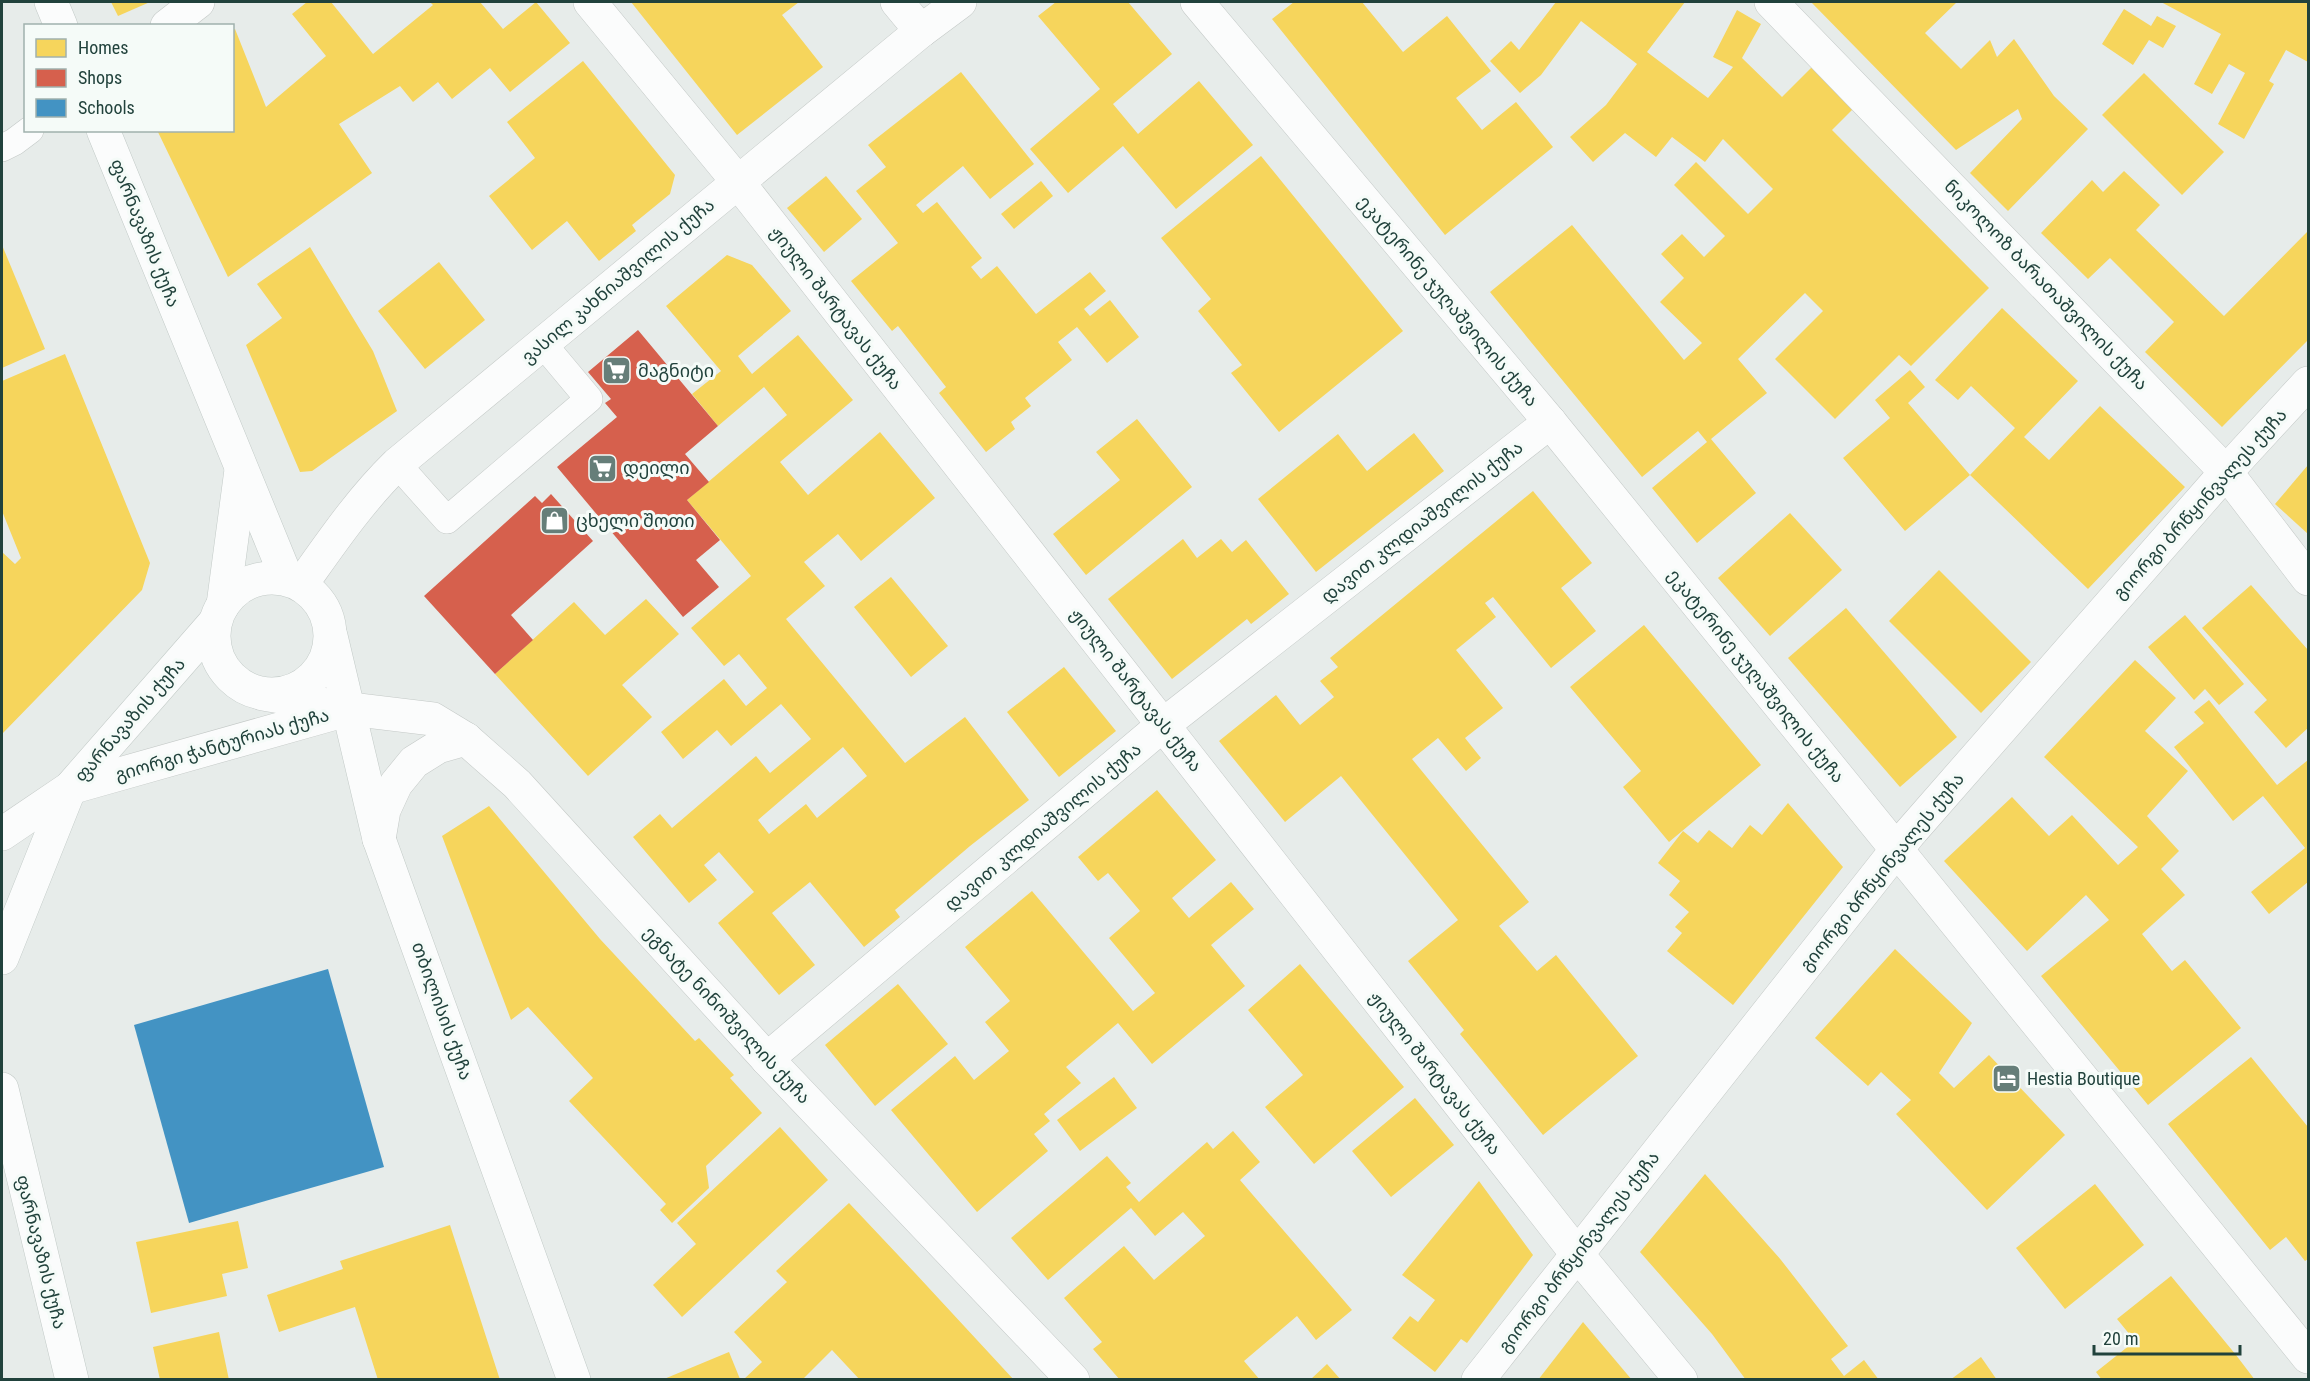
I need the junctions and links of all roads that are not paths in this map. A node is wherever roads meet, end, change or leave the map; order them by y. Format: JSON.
{"nodes":[{"id":1,"x":51,"y":2,"type":"edge"},
{"id":2,"x":198,"y":2,"type":"edge"},
{"id":3,"x":590,"y":2,"type":"edge"},
{"id":4,"x":897,"y":2,"type":"edge"},
{"id":5,"x":960,"y":2,"type":"edge"},
{"id":6,"x":1197,"y":2,"type":"edge"},
{"id":7,"x":1771,"y":2,"type":"edge"},
{"id":8,"x":60,"y":24,"type":"edge"},
{"id":9,"x":170,"y":24,"type":"edge"},
{"id":10,"x":921,"y":31,"type":"junction"},
{"id":11,"x":27,"y":132,"type":"edge"},
{"id":12,"x":104,"y":132,"type":"edge"},
{"id":13,"x":2,"y":148,"type":"edge"},
{"id":14,"x":738,"y":182,"type":"junction"},
{"id":15,"x":543,"y":344,"type":"junction"},
{"id":16,"x":2308,"y":383,"type":"edge"},
{"id":17,"x":1550,"y":422,"type":"junction"},
{"id":18,"x":398,"y":464,"type":"junction"},
{"id":19,"x":241,"y":468,"type":"junction"},
{"id":20,"x":2226,"y":472,"type":"junction"},
{"id":21,"x":2308,"y":579,"type":"edge"},
{"id":22,"x":294,"y":582,"type":"junction"},
{"id":23,"x":219,"y":614,"type":"junction"},
{"id":24,"x":331,"y":636,"type":"junction"},
{"id":25,"x":263,"y":694,"type":"junction"},
{"id":26,"x":350,"y":709,"type":"junction"},
{"id":27,"x":1163,"y":726,"type":"junction"},
{"id":28,"x":466,"y":739,"type":"junction"},
{"id":29,"x":70,"y":788,"type":"junction"},
{"id":30,"x":2,"y":834,"type":"edge"},
{"id":31,"x":379,"y":839,"type":"junction"},
{"id":32,"x":1897,"y":850,"type":"junction"},
{"id":33,"x":2,"y":958,"type":"edge"},
{"id":34,"x":766,"y":1059,"type":"junction"},
{"id":35,"x":2,"y":1089,"type":"edge"},
{"id":36,"x":1577,"y":1254,"type":"junction"},
{"id":37,"x":2308,"y":1357,"type":"edge"},
{"id":38,"x":72,"y":1380,"type":"edge"},
{"id":39,"x":574,"y":1380,"type":"edge"},
{"id":40,"x":1073,"y":1380,"type":"edge"},
{"id":41,"x":1479,"y":1380,"type":"edge"},
{"id":42,"x":1681,"y":1380,"type":"edge"}],
"edges":[{"from":1,"to":8,"type":"street"},
{"from":2,"to":9,"type":"street"},
{"from":3,"to":14,"type":"street","name":"ჟიული შარტავას ქუჩა"},
{"from":4,"to":10,"type":"street"},
{"from":5,"to":10,"type":"street","name":"ვასილ კახნიაშვილის ქუჩა"},
{"from":6,"to":17,"type":"street","name":"ეკატერინე ჯუღაშვილის ქუჩა"},
{"from":7,"to":20,"type":"street","name":"ნიკოლოზ ბარათაშვილის ქუჩა"},
{"from":10,"to":14,"type":"street","name":"ვასილ კახნიაშვილის ქუჩა"},
{"from":11,"to":13,"type":"lane"},
{"from":12,"to":19,"type":"street","name":"ფარნავაზის ქუჩა"},
{"from":14,"to":15,"type":"street","name":"ვასილ კახნიაშვილის ქუჩა"},
{"from":14,"to":27,"type":"street","name":"ჟიული შარტავას ქუჩა"},
{"from":15,"to":18,"type":"street","name":"ვასილ კახნიაშვილის ქუჩა"},
{"from":15,"to":18,"type":"lane"},
{"from":16,"to":20,"type":"street","name":"გიორგი ბრწყინვალეს ქუჩა"},
{"from":17,"to":27,"type":"street","name":"დავით კლდიაშვილის ქუჩა"},
{"from":17,"to":32,"type":"street","name":"ეკატერინე ჯუღაშვილის ქუჩა"},
{"from":18,"to":22,"type":"street","name":"ვასილ კახნიაშვილის ქუჩა"},
{"from":19,"to":22,"type":"street","name":"ფარნავაზის ქუჩა"},
{"from":19,"to":23,"type":"street","name":"ფარნავაზის ქუჩა"},
{"from":20,"to":21,"type":"street","name":"ნიკოლოზ ბარათაშვილის ქუჩა"},
{"from":20,"to":32,"type":"street","name":"გიორგი ბრწყინვალეს ქუჩა"},
{"from":22,"to":23,"type":"street"},
{"from":22,"to":24,"type":"street"},
{"from":23,"to":25,"type":"street"},
{"from":23,"to":29,"type":"street","name":"ფარნავაზის ქუჩა"},
{"from":24,"to":25,"type":"street"},
{"from":24,"to":26,"type":"street","name":"თბილისის ქუჩა"},
{"from":25,"to":26,"type":"street","name":"ეგნატე ნინოშვილის ქუჩა"},
{"from":26,"to":28,"type":"street","name":"ეგნატე ნინოშვილის ქუჩა"},
{"from":26,"to":29,"type":"street","name":"გიორგი ჭანტურიას ქუჩა"},
{"from":26,"to":31,"type":"street","name":"თბილისის ქუჩა"},
{"from":27,"to":34,"type":"street","name":"დავით კლდიაშვილის ქუჩა"},
{"from":27,"to":36,"type":"street","name":"ჟიული შარტავას ქუჩა"},
{"from":28,"to":31,"type":"street"},
{"from":28,"to":34,"type":"street","name":"ეგნატე ნინოშვილის ქუჩა"},
{"from":29,"to":30,"type":"street","name":"გიორგი ჭანტურიას ქუჩა"},
{"from":29,"to":33,"type":"street","name":"ფარნავაზის ქუჩა"},
{"from":31,"to":39,"type":"street","name":"თბილისის ქუჩა"},
{"from":32,"to":36,"type":"street","name":"გიორგი ბრწყინვალეს ქუჩა"},
{"from":32,"to":37,"type":"street","name":"ეკატერინე ჯუღაშვილის ქუჩა"},
{"from":34,"to":40,"type":"street","name":"ეგნატე ნინოშვილის ქუჩა"},
{"from":35,"to":38,"type":"street","name":"ფარნავაზის ქუჩა"},
{"from":36,"to":41,"type":"street","name":"გიორგი ბრწყინვალეს ქუჩა"},
{"from":36,"to":42,"type":"street","name":"ჟიული შარტავას ქუჩა"}]}
